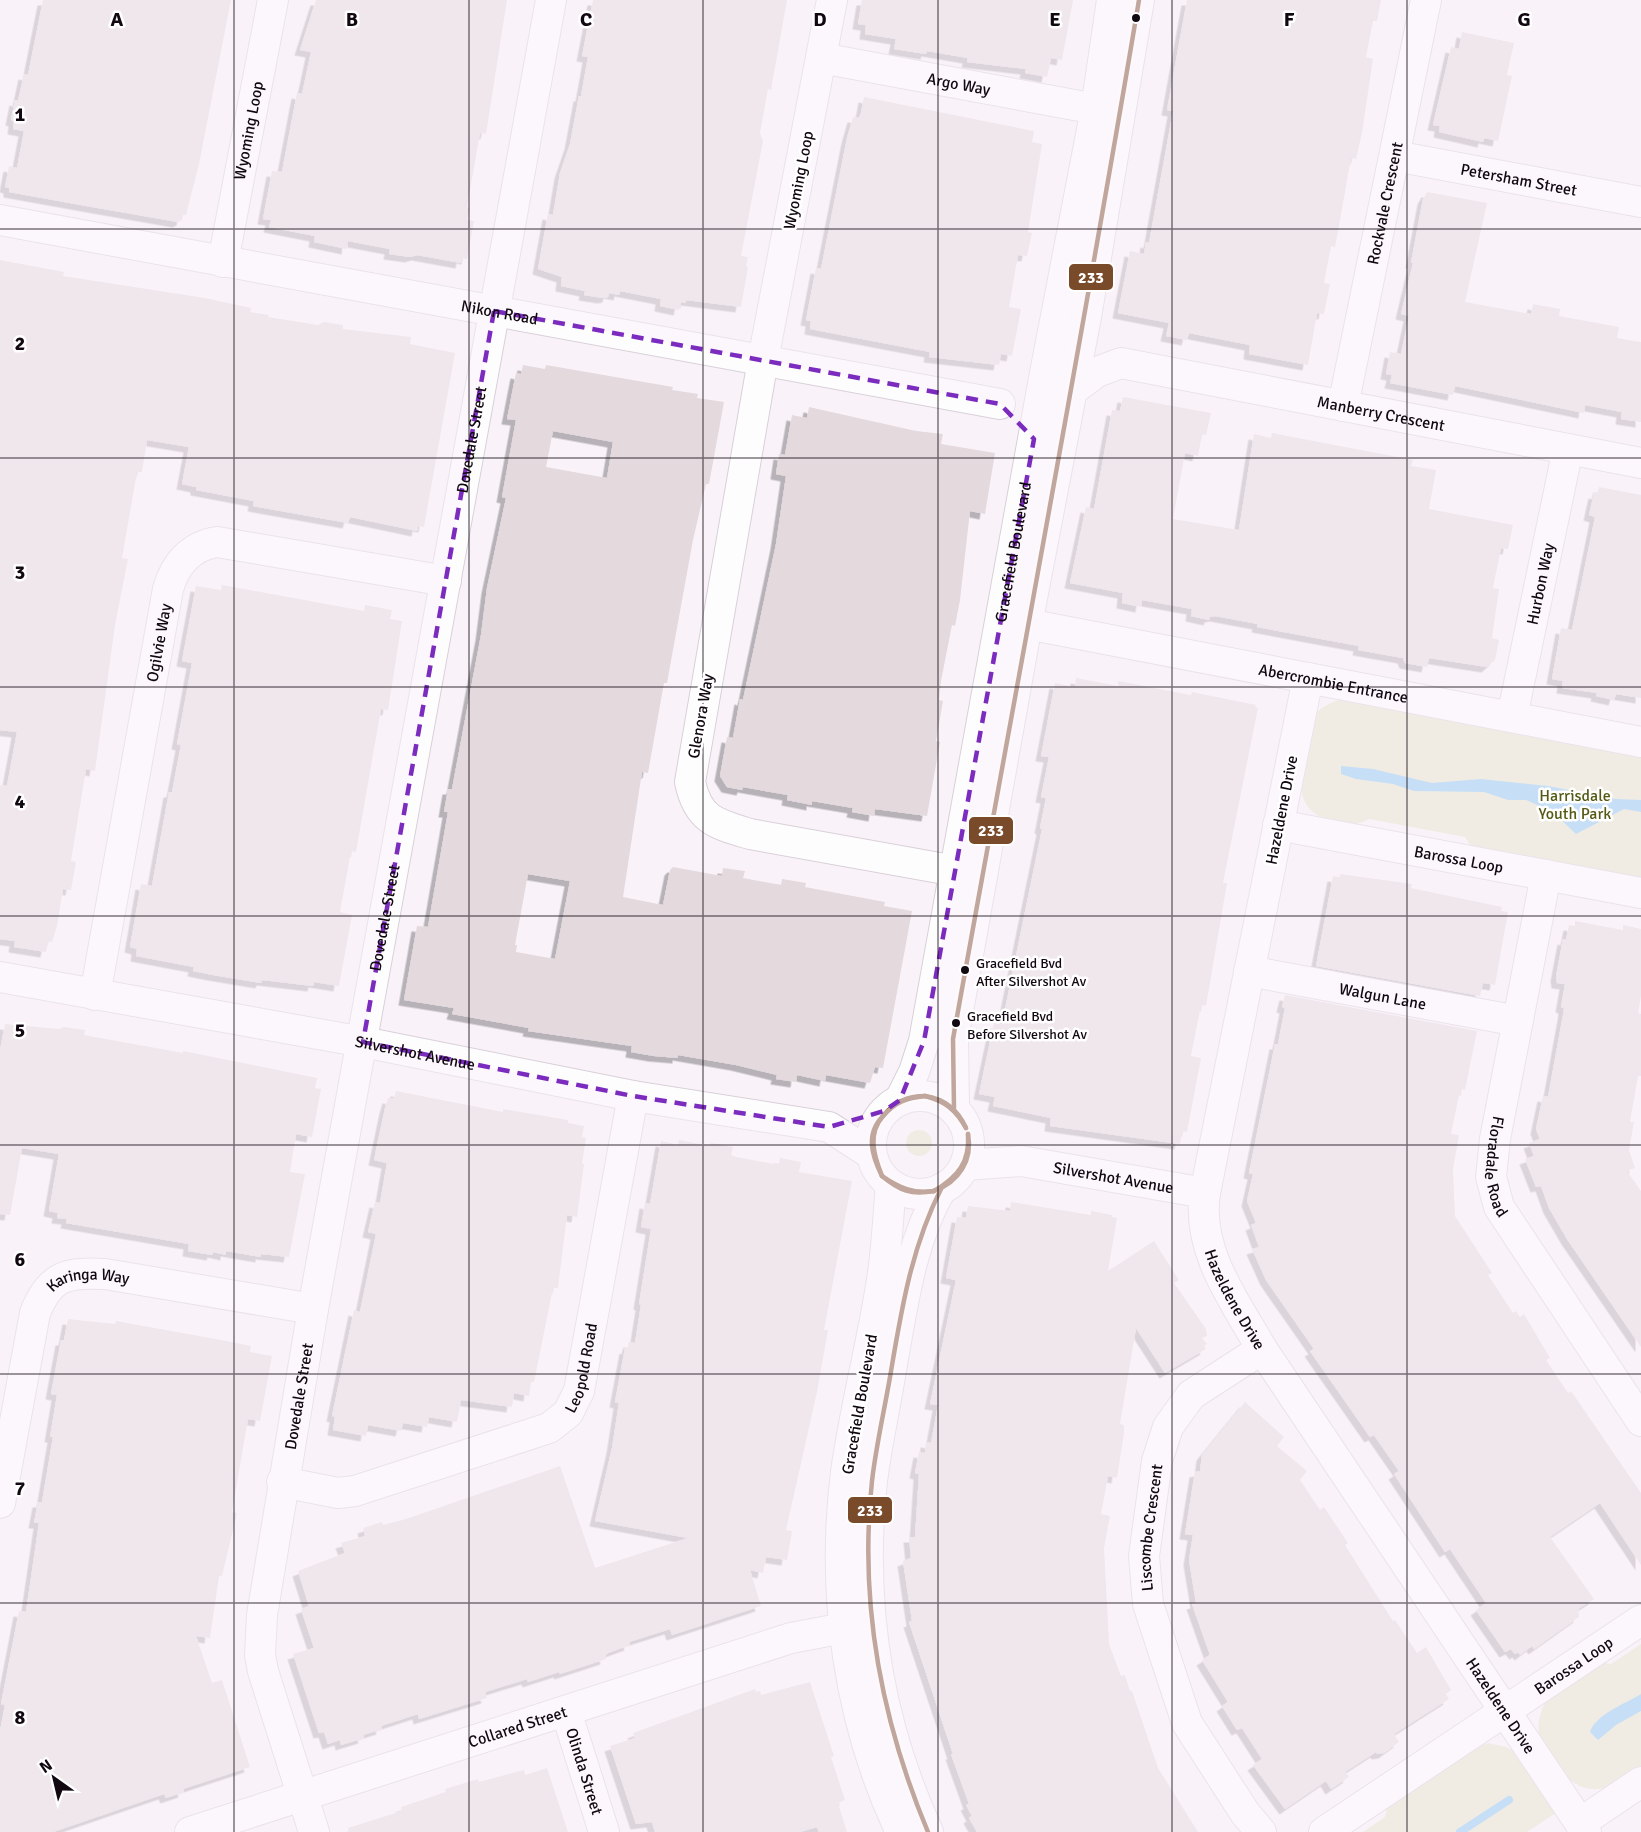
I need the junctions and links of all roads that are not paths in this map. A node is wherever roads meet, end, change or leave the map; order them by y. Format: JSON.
{"nodes":[{"id":1,"x":273,"y":0,"type":"edge"},
{"id":2,"x":551,"y":0,"type":"edge"},
{"id":3,"x":831,"y":0,"type":"edge"},
{"id":4,"x":1112,"y":0,"type":"edge"},
{"id":5,"x":1139,"y":0,"type":"edge"},
{"id":6,"x":1426,"y":0,"type":"edge"},
{"id":7,"x":821,"y":58,"type":"junction"},
{"id":8,"x":1096,"y":109,"type":"junction"},
{"id":9,"x":1395,"y":156,"type":"junction"},
{"id":10,"x":1641,"y":202,"type":"edge"},
{"id":11,"x":0,"y":220,"type":"edge"},
{"id":12,"x":223,"y":262,"type":"junction"},
{"id":13,"x":494,"y":312,"type":"junction"},
{"id":14,"x":1086,"y":317,"type":"junction"},
{"id":15,"x":763,"y":360,"type":"junction"},
{"id":16,"x":1121,"y":363,"type":"junction"},
{"id":17,"x":1044,"y":373,"type":"junction"},
{"id":18,"x":1070,"y":392,"type":"junction"},
{"id":19,"x":1000,"y":404,"type":"junction"},
{"id":20,"x":1343,"y":406,"type":"junction"},
{"id":21,"x":1034,"y":439,"type":"junction"},
{"id":22,"x":1568,"y":449,"type":"junction"},
{"id":23,"x":1641,"y":463,"type":"edge"},
{"id":24,"x":446,"y":581,"type":"junction"},
{"id":25,"x":1026,"y":624,"type":"junction"},
{"id":26,"x":1308,"y":678,"type":"junction"},
{"id":27,"x":1512,"y":717,"type":"junction"},
{"id":28,"x":1641,"y":742,"type":"edge"},
{"id":29,"x":1278,"y":825,"type":"junction"},
{"id":30,"x":956,"y":871,"type":"junction"},
{"id":31,"x":1546,"y":875,"type":"junction"},
{"id":32,"x":1641,"y":893,"type":"edge"},
{"id":33,"x":1249,"y":971,"type":"junction"},
{"id":34,"x":0,"y":976,"type":"edge"},
{"id":35,"x":95,"y":995,"type":"junction"},
{"id":36,"x":1518,"y":1021,"type":"junction"},
{"id":37,"x":363,"y":1042,"type":"junction"},
{"id":38,"x":633,"y":1095,"type":"junction"},
{"id":39,"x":892,"y":1106,"type":"junction"},
{"id":40,"x":954,"y":1108,"type":"junction"},
{"id":41,"x":829,"y":1127,"type":"junction"},
{"id":42,"x":968,"y":1134,"type":"junction"},
{"id":43,"x":871,"y":1154,"type":"junction"},
{"id":44,"x":1022,"y":1161,"type":"junction"},
{"id":45,"x":965,"y":1165,"type":"junction"},
{"id":46,"x":891,"y":1185,"type":"junction"},
{"id":47,"x":940,"y":1190,"type":"junction"},
{"id":48,"x":1205,"y":1193,"type":"junction"},
{"id":49,"x":313,"y":1309,"type":"junction"},
{"id":50,"x":1262,"y":1349,"type":"junction"},
{"id":51,"x":1641,"y":1421,"type":"edge"},
{"id":52,"x":282,"y":1482,"type":"junction"},
{"id":53,"x":0,"y":1503,"type":"edge"},
{"id":54,"x":1641,"y":1620,"type":"edge"},
{"id":55,"x":844,"y":1628,"type":"junction"},
{"id":56,"x":1506,"y":1710,"type":"junction"},
{"id":57,"x":566,"y":1711,"type":"junction"},
{"id":58,"x":1641,"y":1782,"type":"edge"},
{"id":59,"x":302,"y":1795,"type":"junction"},
{"id":60,"x":1583,"y":1827,"type":"edge"},
{"id":61,"x":190,"y":1832,"type":"edge"},
{"id":62,"x":314,"y":1832,"type":"edge"},
{"id":63,"x":604,"y":1832,"type":"edge"},
{"id":64,"x":901,"y":1832,"type":"edge"},
{"id":65,"x":928,"y":1832,"type":"edge"},
{"id":66,"x":1261,"y":1832,"type":"edge"},
{"id":67,"x":1324,"y":1832,"type":"edge"}],
"edges":[{"from":1,"to":12,"type":"street","name":"Wyoming Loop"},
{"from":2,"to":13,"type":"street","name":"Dovedale Street"},
{"from":3,"to":7,"type":"street","name":"Wyoming Loop"},
{"from":4,"to":8,"type":"street","name":"Gracefield Boulevard"},
{"from":5,"to":14,"type":"street","name":"Gracefield Boulevard"},
{"from":6,"to":9,"type":"street","name":"Rockvale Crescent"},
{"from":7,"to":8,"type":"street","name":"Argo Way"},
{"from":7,"to":15,"type":"street","name":"Wyoming Loop"},
{"from":8,"to":17,"type":"street","name":"Gracefield Boulevard"},
{"from":9,"to":10,"type":"street","name":"Petersham Street"},
{"from":9,"to":20,"type":"street","name":"Rockvale Crescent"},
{"from":11,"to":12,"type":"street","name":"Nikon Road"},
{"from":12,"to":13,"type":"street","name":"Nikon Road"},
{"from":13,"to":15,"type":"street","name":"Nikon Road"},
{"from":13,"to":24,"type":"street","name":"Dovedale Street"},
{"from":14,"to":16,"type":"street"},
{"from":14,"to":18,"type":"street","name":"Gracefield Boulevard"},
{"from":15,"to":19,"type":"street","name":"Nikon Road"},
{"from":15,"to":30,"type":"street","name":"Glenora Way"},
{"from":16,"to":18,"type":"street"},
{"from":16,"to":20,"type":"street","name":"Manberry Crescent"},
{"from":17,"to":19,"type":"street"},
{"from":17,"to":21,"type":"street","name":"Gracefield Boulevard"},
{"from":18,"to":25,"type":"street","name":"Gracefield Boulevard"},
{"from":19,"to":21,"type":"street"},
{"from":20,"to":22,"type":"street","name":"Manberry Crescent"},
{"from":21,"to":30,"type":"street","name":"Gracefield Boulevard"},
{"from":22,"to":23,"type":"street","name":"Manberry Crescent"},
{"from":22,"to":27,"type":"street","name":"Hurbon Way"},
{"from":24,"to":35,"type":"street","name":"Ogilvie Way"},
{"from":24,"to":37,"type":"street","name":"Dovedale Street"},
{"from":25,"to":26,"type":"street","name":"Abercrombie Entrance"},
{"from":25,"to":40,"type":"street","name":"Gracefield Boulevard"},
{"from":26,"to":27,"type":"street","name":"Abercrombie Entrance"},
{"from":26,"to":29,"type":"street","name":"Hazeldene Drive"},
{"from":27,"to":28,"type":"street","name":"Abercrombie Entrance"},
{"from":29,"to":31,"type":"street","name":"Barossa Loop"},
{"from":29,"to":33,"type":"street","name":"Hazeldene Drive"},
{"from":30,"to":39,"type":"street","name":"Gracefield Boulevard"},
{"from":31,"to":32,"type":"street","name":"Barossa Loop"},
{"from":31,"to":36,"type":"street","name":"Floradale Road"},
{"from":33,"to":36,"type":"street","name":"Walgun Lane"},
{"from":33,"to":48,"type":"street","name":"Hazeldene Drive"},
{"from":34,"to":35,"type":"street","name":"Silvershot Avenue"},
{"from":35,"to":37,"type":"street","name":"Silvershot Avenue"},
{"from":36,"to":51,"type":"street","name":"Floradale Road"},
{"from":37,"to":38,"type":"street","name":"Silvershot Avenue"},
{"from":37,"to":49,"type":"street","name":"Dovedale Street"},
{"from":38,"to":41,"type":"street","name":"Silvershot Avenue"},
{"from":38,"to":52,"type":"street","name":"Leopold Road"},
{"from":39,"to":40,"type":"street"},
{"from":39,"to":41,"type":"street","name":"Silvershot Avenue"},
{"from":39,"to":43,"type":"street"},
{"from":40,"to":42,"type":"street"},
{"from":41,"to":43,"type":"street","name":"Silvershot Avenue"},
{"from":42,"to":44,"type":"street","name":"Silvershot Avenue"},
{"from":42,"to":45,"type":"street"},
{"from":43,"to":46,"type":"street"},
{"from":44,"to":45,"type":"street","name":"Silvershot Avenue"},
{"from":44,"to":48,"type":"street","name":"Silvershot Avenue"},
{"from":45,"to":47,"type":"street"},
{"from":46,"to":47,"type":"street"},
{"from":46,"to":55,"type":"street","name":"Gracefield Boulevard"},
{"from":47,"to":65,"type":"street","name":"Gracefield Boulevard"},
{"from":48,"to":50,"type":"street","name":"Hazeldene Drive"},
{"from":49,"to":52,"type":"street","name":"Dovedale Street"},
{"from":49,"to":53,"type":"street","name":"Karinga Way"},
{"from":50,"to":56,"type":"street","name":"Hazeldene Drive"},
{"from":50,"to":66,"type":"street","name":"Liscombe Crescent"},
{"from":52,"to":59,"type":"street","name":"Dovedale Street"},
{"from":54,"to":56,"type":"street","name":"Barossa Loop"},
{"from":55,"to":57,"type":"street","name":"Collared Street"},
{"from":55,"to":64,"type":"street","name":"Gracefield Boulevard"},
{"from":56,"to":60,"type":"street","name":"Hazeldene Drive"},
{"from":56,"to":67,"type":"street"},
{"from":57,"to":59,"type":"street","name":"Collared Street"},
{"from":57,"to":63,"type":"street","name":"Olinda Street"},
{"from":58,"to":60,"type":"street"},
{"from":59,"to":61,"type":"street","name":"Collared Street"},
{"from":59,"to":62,"type":"street","name":"Dovedale Street"}]}
